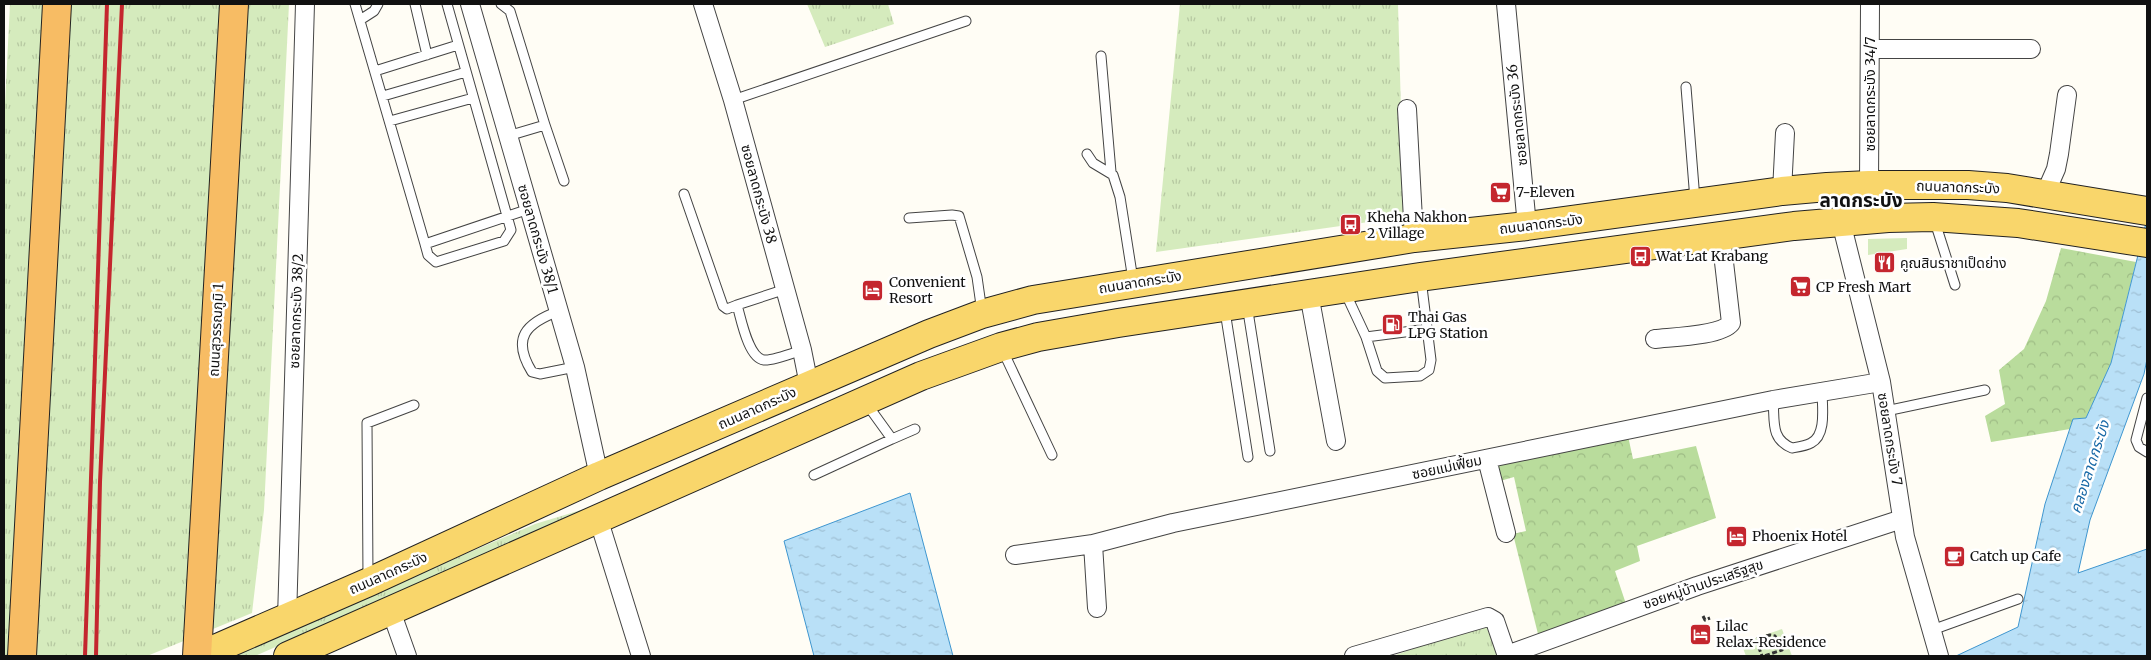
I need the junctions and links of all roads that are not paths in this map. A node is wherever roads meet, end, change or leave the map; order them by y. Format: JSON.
{"nodes":[{"id":1,"x":56,"y":4,"type":"edge"},
{"id":2,"x":234,"y":4,"type":"edge"},
{"id":3,"x":305,"y":4,"type":"edge"},
{"id":4,"x":355,"y":4,"type":"edge"},
{"id":5,"x":378,"y":4,"type":"edge"},
{"id":6,"x":415,"y":4,"type":"edge"},
{"id":7,"x":447,"y":4,"type":"edge"},
{"id":8,"x":470,"y":4,"type":"edge"},
{"id":9,"x":500,"y":4,"type":"edge"},
{"id":10,"x":703,"y":4,"type":"edge"},
{"id":11,"x":1506,"y":4,"type":"edge"},
{"id":12,"x":1870,"y":4,"type":"edge"},
{"id":13,"x":360,"y":20,"type":"junction"},
{"id":14,"x":966,"y":21,"type":"dead end"},
{"id":15,"x":458,"y":45,"type":"junction"},
{"id":16,"x":1871,"y":48,"type":"junction"},
{"id":17,"x":2031,"y":49,"type":"dead end"},
{"id":18,"x":427,"y":55,"type":"junction"},
{"id":19,"x":1101,"y":56,"type":"dead end"},
{"id":20,"x":375,"y":72,"type":"junction"},
{"id":21,"x":466,"y":72,"type":"junction"},
{"id":22,"x":1686,"y":87,"type":"dead end"},
{"id":23,"x":2067,"y":95,"type":"dead end"},
{"id":24,"x":383,"y":96,"type":"junction"},
{"id":25,"x":473,"y":98,"type":"junction"},
{"id":26,"x":733,"y":100,"type":"junction"},
{"id":27,"x":1407,"y":108,"type":"dead end"},
{"id":28,"x":390,"y":121,"type":"junction"},
{"id":29,"x":545,"y":125,"type":"junction"},
{"id":30,"x":1785,"y":133,"type":"dead end"},
{"id":31,"x":508,"y":136,"type":"junction"},
{"id":32,"x":1087,"y":154,"type":"dead end"},
{"id":33,"x":1111,"y":172,"type":"junction"},
{"id":34,"x":564,"y":180,"type":"dead end"},
{"id":35,"x":1869,"y":185,"type":"junction"},
{"id":36,"x":1782,"y":191,"type":"junction"},
{"id":37,"x":684,"y":194,"type":"dead end"},
{"id":38,"x":2054,"y":196,"type":"junction"},
{"id":39,"x":1695,"y":203,"type":"junction"},
{"id":40,"x":529,"y":209,"type":"junction"},
{"id":41,"x":2147,"y":212,"type":"edge"},
{"id":42,"x":508,"y":216,"type":"junction"},
{"id":43,"x":1933,"y":217,"type":"junction"},
{"id":44,"x":910,"y":218,"type":"dead end"},
{"id":45,"x":1841,"y":222,"type":"junction"},
{"id":46,"x":1527,"y":226,"type":"junction"},
{"id":47,"x":1721,"y":236,"type":"junction"},
{"id":48,"x":1414,"y":238,"type":"junction"},
{"id":49,"x":2147,"y":242,"type":"edge"},
{"id":50,"x":425,"y":244,"type":"junction"},
{"id":51,"x":1529,"y":263,"type":"junction"},
{"id":52,"x":1420,"y":277,"type":"junction"},
{"id":53,"x":1133,"y":283,"type":"junction"},
{"id":54,"x":1955,"y":285,"type":"dead end"},
{"id":55,"x":786,"y":288,"type":"junction"},
{"id":56,"x":1344,"y":289,"type":"junction"},
{"id":57,"x":1308,"y":294,"type":"junction"},
{"id":58,"x":1236,"y":304,"type":"junction"},
{"id":59,"x":737,"y":305,"type":"junction"},
{"id":60,"x":559,"y":311,"type":"junction"},
{"id":61,"x":982,"y":314,"type":"junction"},
{"id":62,"x":1428,"y":329,"type":"junction"},
{"id":63,"x":1366,"y":337,"type":"junction"},
{"id":64,"x":1655,"y":340,"type":"dead end"},
{"id":65,"x":1001,"y":347,"type":"junction"},
{"id":66,"x":802,"y":350,"type":"junction"},
{"id":67,"x":575,"y":368,"type":"junction"},
{"id":68,"x":1881,"y":382,"type":"junction"},
{"id":69,"x":809,"y":385,"type":"junction"},
{"id":70,"x":1985,"y":390,"type":"dead end"},
{"id":71,"x":1822,"y":391,"type":"junction"},
{"id":72,"x":2147,"y":398,"type":"edge"},
{"id":73,"x":1773,"y":400,"type":"junction"},
{"id":74,"x":864,"y":401,"type":"junction"},
{"id":75,"x":414,"y":405,"type":"dead end"},
{"id":76,"x":1886,"y":411,"type":"junction"},
{"id":77,"x":743,"y":415,"type":"junction"},
{"id":78,"x":915,"y":429,"type":"dead end"},
{"id":79,"x":892,"y":439,"type":"junction"},
{"id":80,"x":1336,"y":441,"type":"dead end"},
{"id":81,"x":760,"y":448,"type":"junction"},
{"id":82,"x":1270,"y":451,"type":"dead end"},
{"id":83,"x":2147,"y":452,"type":"edge"},
{"id":84,"x":1052,"y":455,"type":"dead end"},
{"id":85,"x":1248,"y":457,"type":"dead end"},
{"id":86,"x":1487,"y":459,"type":"junction"},
{"id":87,"x":814,"y":475,"type":"dead end"},
{"id":88,"x":599,"y":476,"type":"junction"},
{"id":89,"x":598,"y":518,"type":"junction"},
{"id":90,"x":1902,"y":519,"type":"junction"},
{"id":91,"x":1506,"y":533,"type":"dead end"},
{"id":92,"x":1093,"y":544,"type":"junction"},
{"id":93,"x":1015,"y":555,"type":"dead end"},
{"id":94,"x":368,"y":582,"type":"junction"},
{"id":95,"x":2018,"y":599,"type":"dead end"},
{"id":96,"x":1097,"y":608,"type":"dead end"},
{"id":97,"x":391,"y":611,"type":"junction"},
{"id":98,"x":287,"y":618,"type":"junction"},
{"id":99,"x":1932,"y":630,"type":"junction"},
{"id":100,"x":22,"y":656,"type":"edge"},
{"id":101,"x":198,"y":656,"type":"edge"},
{"id":102,"x":288,"y":656,"type":"edge"},
{"id":103,"x":407,"y":656,"type":"edge"},
{"id":104,"x":641,"y":656,"type":"edge"},
{"id":105,"x":1354,"y":656,"type":"edge"},
{"id":106,"x":1507,"y":656,"type":"edge"},
{"id":107,"x":1939,"y":656,"type":"edge"}],
"edges":[{"from":1,"to":100,"type":"highway"},
{"from":2,"to":101,"type":"highway","name":"ถนนสุวรรณภูมิ 1"},
{"from":3,"to":98,"type":"street","name":"ซอยลาดกระบัง 38/2"},
{"from":4,"to":13,"type":"lane"},
{"from":5,"to":13,"type":"lane"},
{"from":6,"to":18,"type":"lane"},
{"from":7,"to":15,"type":"lane"},
{"from":8,"to":31,"type":"street","name":"ซอยลาดกระบัง 38/1"},
{"from":9,"to":29,"type":"lane"},
{"from":10,"to":26,"type":"street","name":"ซอยลาดกระบัง 38"},
{"from":11,"to":46,"type":"street","name":"ซอยลาดกระบัง 36"},
{"from":12,"to":16,"type":"street","name":"ซอยลาดกระบัง 34/7"},
{"from":13,"to":20,"type":"lane"},
{"from":14,"to":26,"type":"lane"},
{"from":15,"to":18,"type":"lane"},
{"from":15,"to":21,"type":"lane"},
{"from":16,"to":17,"type":"street"},
{"from":16,"to":35,"type":"street","name":"ซอยลาดกระบัง 34/7"},
{"from":18,"to":20,"type":"lane"},
{"from":19,"to":33,"type":"lane"},
{"from":20,"to":24,"type":"lane"},
{"from":21,"to":24,"type":"lane"},
{"from":21,"to":25,"type":"lane"},
{"from":22,"to":39,"type":"lane"},
{"from":23,"to":38,"type":"street"},
{"from":24,"to":28,"type":"lane"},
{"from":25,"to":28,"type":"lane"},
{"from":25,"to":42,"type":"lane"},
{"from":26,"to":55,"type":"street","name":"ซอยลาดกระบัง 38"},
{"from":27,"to":48,"type":"street"},
{"from":28,"to":50,"type":"lane"},
{"from":29,"to":31,"type":"lane"},
{"from":29,"to":34,"type":"lane"},
{"from":30,"to":36,"type":"street"},
{"from":31,"to":40,"type":"street","name":"ซอยลาดกระบัง 38/1"},
{"from":32,"to":33,"type":"lane"},
{"from":33,"to":53,"type":"lane"},
{"from":35,"to":36,"type":"main road","name":"ถนนลาดกระบัง"},
{"from":35,"to":38,"type":"main road","name":"ถนนลาดกระบัง"},
{"from":36,"to":39,"type":"main road","name":"ถนนลาดกระบัง"},
{"from":37,"to":59,"type":"lane"},
{"from":38,"to":41,"type":"main road","name":"ถนนลาดกระบัง"},
{"from":39,"to":46,"type":"main road","name":"ถนนลาดกระบัง"},
{"from":40,"to":42,"type":"lane"},
{"from":40,"to":60,"type":"street","name":"ซอยลาดกระบัง 38/1"},
{"from":42,"to":50,"type":"lane"},
{"from":42,"to":50,"type":"lane"},
{"from":43,"to":45,"type":"main road"},
{"from":43,"to":49,"type":"main road"},
{"from":43,"to":54,"type":"lane"},
{"from":44,"to":61,"type":"lane"},
{"from":45,"to":47,"type":"main road"},
{"from":45,"to":68,"type":"street","name":"ซอยลาดกระบัง 7"},
{"from":46,"to":48,"type":"main road","name":"ถนนลาดกระบัง"},
{"from":46,"to":51,"type":"main road"},
{"from":47,"to":51,"type":"main road"},
{"from":47,"to":64,"type":"street"},
{"from":48,"to":53,"type":"main road","name":"ถนนลาดกระบัง"},
{"from":51,"to":52,"type":"main road"},
{"from":52,"to":56,"type":"main road"},
{"from":52,"to":62,"type":"lane"},
{"from":53,"to":61,"type":"main road","name":"ถนนลาดกระบัง"},
{"from":55,"to":59,"type":"lane"},
{"from":55,"to":66,"type":"street","name":"ซอยลาดกระบัง 38"},
{"from":56,"to":57,"type":"main road"},
{"from":56,"to":63,"type":"lane"},
{"from":57,"to":58,"type":"main road"},
{"from":57,"to":80,"type":"street"},
{"from":58,"to":65,"type":"main road"},
{"from":58,"to":82,"type":"lane"},
{"from":58,"to":85,"type":"lane"},
{"from":59,"to":66,"type":"lane"},
{"from":60,"to":67,"type":"street","name":"ซอยลาดกระบัง 38/1"},
{"from":60,"to":67,"type":"lane"},
{"from":61,"to":69,"type":"main road","name":"ถนนลาดกระบัง"},
{"from":62,"to":63,"type":"lane"},
{"from":62,"to":63,"type":"lane"},
{"from":65,"to":74,"type":"main road"},
{"from":65,"to":84,"type":"lane"},
{"from":66,"to":69,"type":"street","name":"ซอยลาดกระบัง 38"},
{"from":67,"to":88,"type":"street","name":"ซอยลาดกระบัง 38/1"},
{"from":68,"to":71,"type":"street","name":"ซอยแม่เฟี้ยม"},
{"from":68,"to":76,"type":"street","name":"ซอยลาดกระบัง 7"},
{"from":69,"to":77,"type":"main road","name":"ถนนลาดกระบัง"},
{"from":70,"to":76,"type":"lane"},
{"from":71,"to":73,"type":"street","name":"ซอยแม่เฟี้ยม"},
{"from":71,"to":73,"type":"lane"},
{"from":72,"to":83,"type":"lane"},
{"from":73,"to":86,"type":"street","name":"ซอยแม่เฟี้ยม"},
{"from":74,"to":79,"type":"lane"},
{"from":74,"to":81,"type":"main road"},
{"from":75,"to":94,"type":"lane"},
{"from":76,"to":90,"type":"street","name":"ซอยลาดกระบัง 7"},
{"from":77,"to":81,"type":"main road"},
{"from":77,"to":88,"type":"main road","name":"ถนนลาดกระบัง"},
{"from":78,"to":79,"type":"lane"},
{"from":79,"to":87,"type":"lane"},
{"from":81,"to":89,"type":"main road"},
{"from":86,"to":91,"type":"street"},
{"from":86,"to":92,"type":"street","name":"ซอยแม่เฟี้ยม"},
{"from":88,"to":94,"type":"main road","name":"ถนนลาดกระบัง"},
{"from":89,"to":97,"type":"main road"},
{"from":89,"to":104,"type":"street"},
{"from":90,"to":99,"type":"street","name":"ซอยลาดกระบัง 7"},
{"from":90,"to":106,"type":"street","name":"ซอยหมู่บ้านประเสริฐสุข"},
{"from":92,"to":93,"type":"street","name":"ซอยแม่เฟี้ยม"},
{"from":92,"to":96,"type":"street"},
{"from":94,"to":98,"type":"main road","name":"ถนนลาดกระบัง"},
{"from":95,"to":99,"type":"lane"},
{"from":97,"to":102,"type":"main road"},
{"from":97,"to":103,"type":"street"},
{"from":98,"to":101,"type":"main road","name":"ถนนลาดกระบัง"},
{"from":99,"to":107,"type":"street","name":"ซอยลาดกระบัง 7"},
{"from":105,"to":106,"type":"street","name":"ซอยหมู่บ้านประเสริฐสุข"}]}
